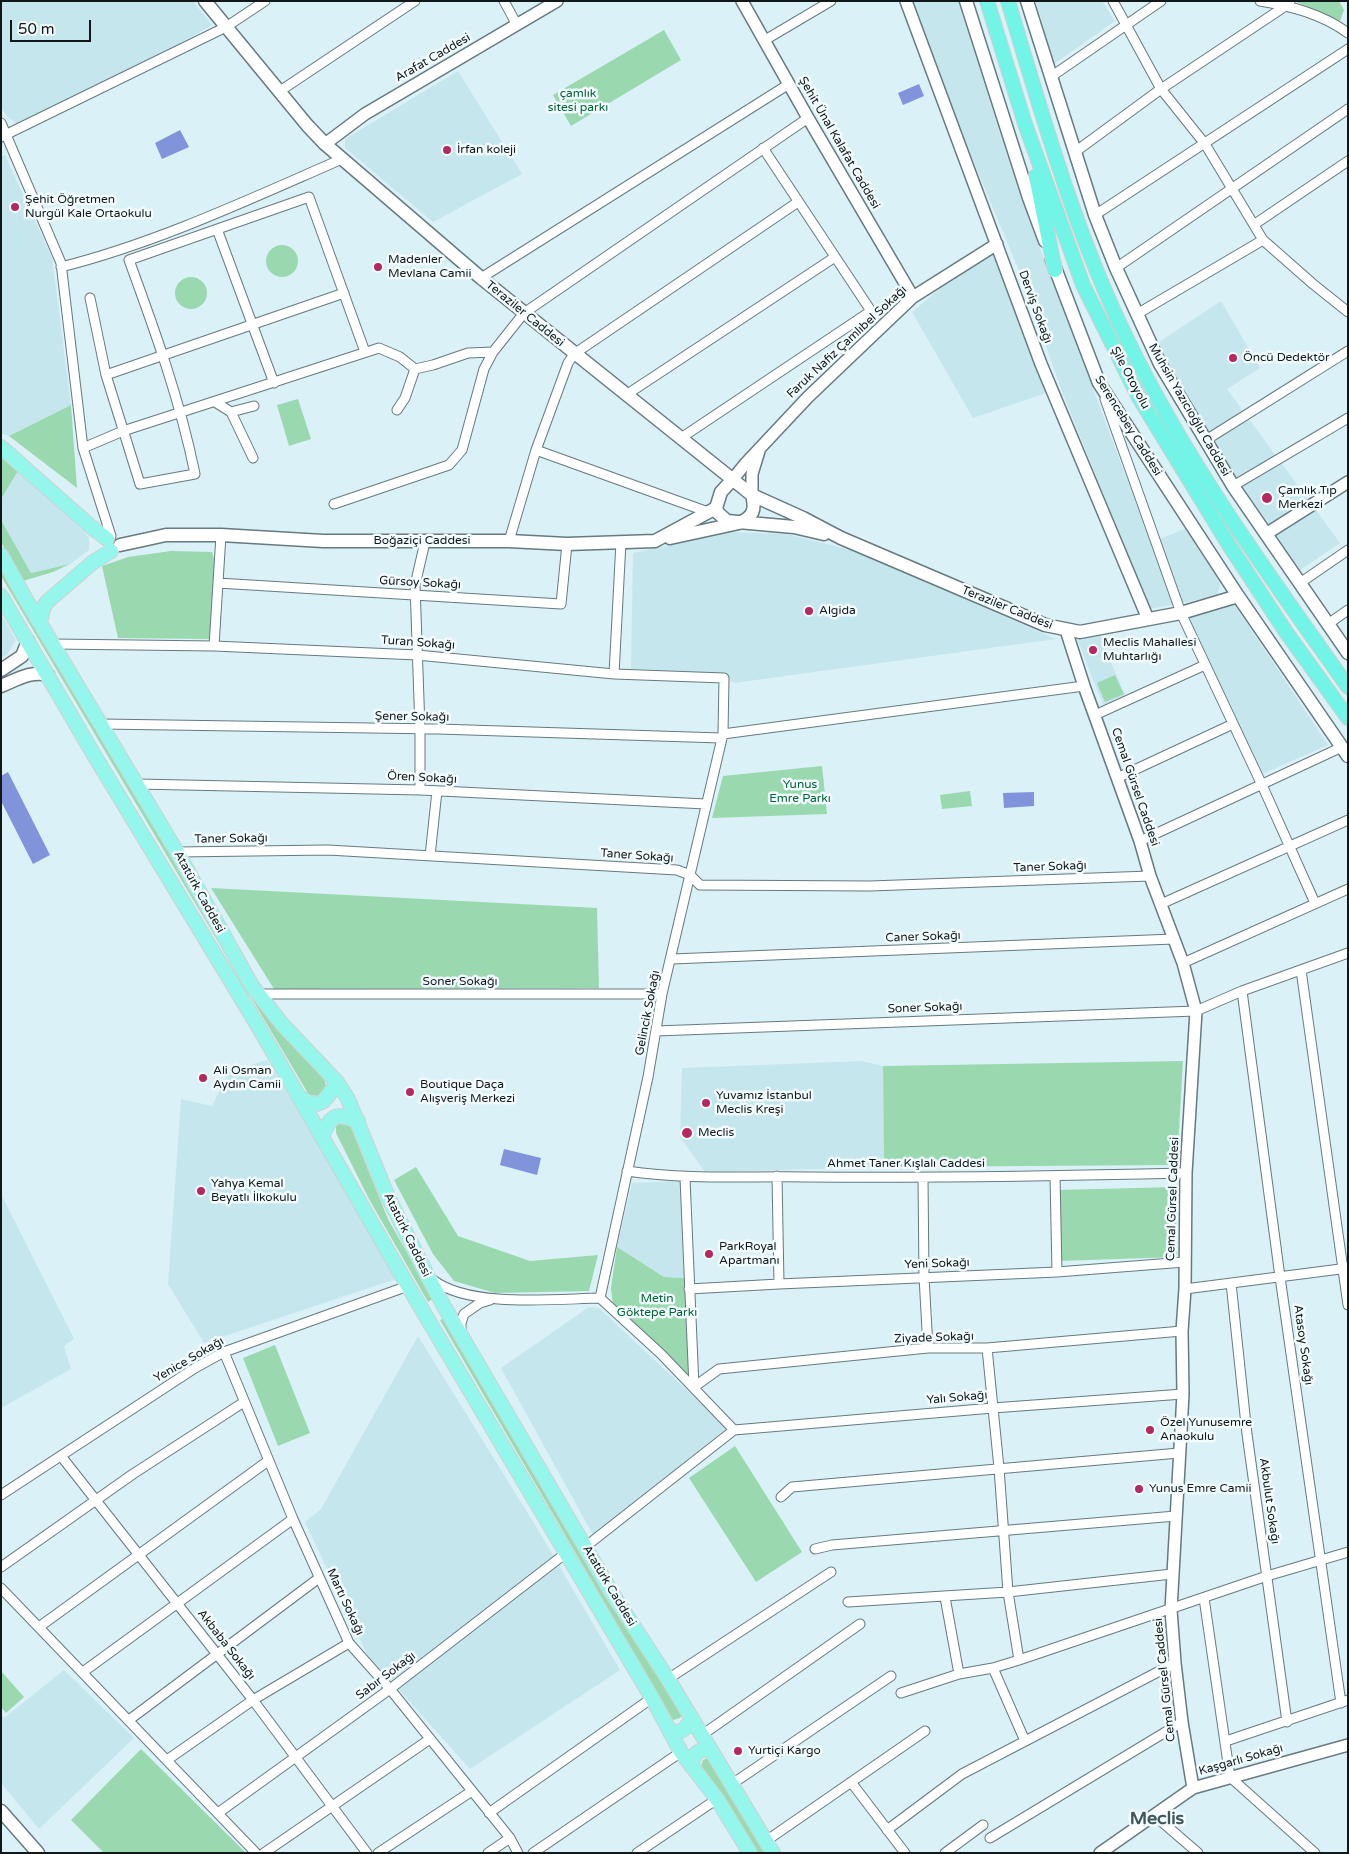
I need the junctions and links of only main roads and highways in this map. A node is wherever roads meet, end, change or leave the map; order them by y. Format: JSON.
{"nodes":[{"id":1,"x":205,"y":1,"type":"edge"},
{"id":2,"x":966,"y":1,"type":"edge"},
{"id":3,"x":987,"y":1,"type":"edge"},
{"id":4,"x":1008,"y":1,"type":"edge"},
{"id":5,"x":1027,"y":1,"type":"edge"},
{"id":6,"x":1025,"y":124,"type":"junction"},
{"id":7,"x":1056,"y":270,"type":"junction"},
{"id":8,"x":1,"y":447,"type":"edge"},
{"id":9,"x":733,"y":479,"type":"junction"},
{"id":10,"x":752,"y":495,"type":"junction"},
{"id":11,"x":712,"y":510,"type":"junction"},
{"id":12,"x":739,"y":523,"type":"junction"},
{"id":13,"x":841,"y":538,"type":"junction"},
{"id":14,"x":655,"y":541,"type":"junction"},
{"id":15,"x":112,"y":543,"type":"junction"},
{"id":16,"x":1,"y":555,"type":"edge"},
{"id":17,"x":1,"y":596,"type":"edge"},
{"id":18,"x":1238,"y":596,"type":"junction"},
{"id":19,"x":40,"y":622,"type":"junction"},
{"id":20,"x":28,"y":641,"type":"junction"},
{"id":21,"x":1348,"y":653,"type":"edge"},
{"id":22,"x":1,"y":670,"type":"edge"},
{"id":23,"x":48,"y":675,"type":"junction"},
{"id":24,"x":1,"y":686,"type":"edge"},
{"id":25,"x":1348,"y":687,"type":"edge"},
{"id":26,"x":1348,"y":718,"type":"edge"},
{"id":27,"x":1345,"y":751,"type":"edge"},
{"id":28,"x":337,"y":1082,"type":"junction"},
{"id":29,"x":298,"y":1096,"type":"junction"},
{"id":30,"x":358,"y":1121,"type":"junction"},
{"id":31,"x":322,"y":1137,"type":"junction"},
{"id":32,"x":691,"y":1718,"type":"junction"},
{"id":33,"x":670,"y":1732,"type":"junction"},
{"id":34,"x":711,"y":1750,"type":"junction"},
{"id":35,"x":692,"y":1767,"type":"junction"},
{"id":36,"x":1,"y":1811,"type":"edge"},
{"id":37,"x":769,"y":1847,"type":"edge"},
{"id":38,"x":38,"y":1853,"type":"edge"},
{"id":39,"x":750,"y":1853,"type":"edge"}],
"edges":[{"from":1,"to":9,"type":"main road","name":"Teraziler Caddesi"},
{"from":2,"to":7,"type":"main road","name":"Serencebey Caddesi"},
{"from":3,"to":6,"type":"highway","name":"Şile Otoyolu"},
{"from":4,"to":25,"type":"highway","name":"Şile Otoyolu"},
{"from":5,"to":21,"type":"main road","name":"Muhsin Yazıcıoğlu Caddesi"},
{"from":6,"to":7,"type":"highway"},
{"from":6,"to":26,"type":"highway","name":"Şile Otoyolu"},
{"from":7,"to":18,"type":"main road","name":"Serencebey Caddesi"},
{"from":8,"to":15,"type":"main road"},
{"from":9,"to":10,"type":"main road","name":"Teraziler Caddesi"},
{"from":9,"to":11,"type":"main road"},
{"from":10,"to":12,"type":"main road"},
{"from":10,"to":13,"type":"main road","name":"Teraziler Caddesi"},
{"from":11,"to":12,"type":"main road"},
{"from":11,"to":14,"type":"main road","name":"Boğaziçi Caddesi"},
{"from":12,"to":13,"type":"main road","name":"Teraziler Caddesi"},
{"from":12,"to":14,"type":"main road"},
{"from":13,"to":18,"type":"main road","name":"Teraziler Caddesi"},
{"from":14,"to":15,"type":"main road","name":"Boğaziçi Caddesi"},
{"from":15,"to":19,"type":"main road"},
{"from":16,"to":19,"type":"main road","name":"Atatürk Caddesi"},
{"from":17,"to":20,"type":"main road","name":"Atatürk Caddesi"},
{"from":18,"to":27,"type":"main road","name":"Serencebey Caddesi"},
{"from":19,"to":28,"type":"main road","name":"Atatürk Caddesi"},
{"from":20,"to":22,"type":"main road"},
{"from":20,"to":23,"type":"main road","name":"Atatürk Caddesi"},
{"from":23,"to":24,"type":"main road"},
{"from":23,"to":29,"type":"main road","name":"Atatürk Caddesi"},
{"from":28,"to":29,"type":"main road"},
{"from":28,"to":30,"type":"main road","name":"Atatürk Caddesi"},
{"from":29,"to":31,"type":"main road","name":"Atatürk Caddesi"},
{"from":30,"to":31,"type":"main road"},
{"from":30,"to":32,"type":"main road","name":"Atatürk Caddesi"},
{"from":31,"to":33,"type":"main road","name":"Atatürk Caddesi"},
{"from":32,"to":33,"type":"main road"},
{"from":32,"to":34,"type":"main road","name":"Atatürk Caddesi"},
{"from":33,"to":35,"type":"main road","name":"Atatürk Caddesi"},
{"from":34,"to":35,"type":"main road"},
{"from":34,"to":37,"type":"main road","name":"Atatürk Caddesi"},
{"from":35,"to":39,"type":"main road","name":"Atatürk Caddesi"},
{"from":36,"to":38,"type":"main road"}]}
